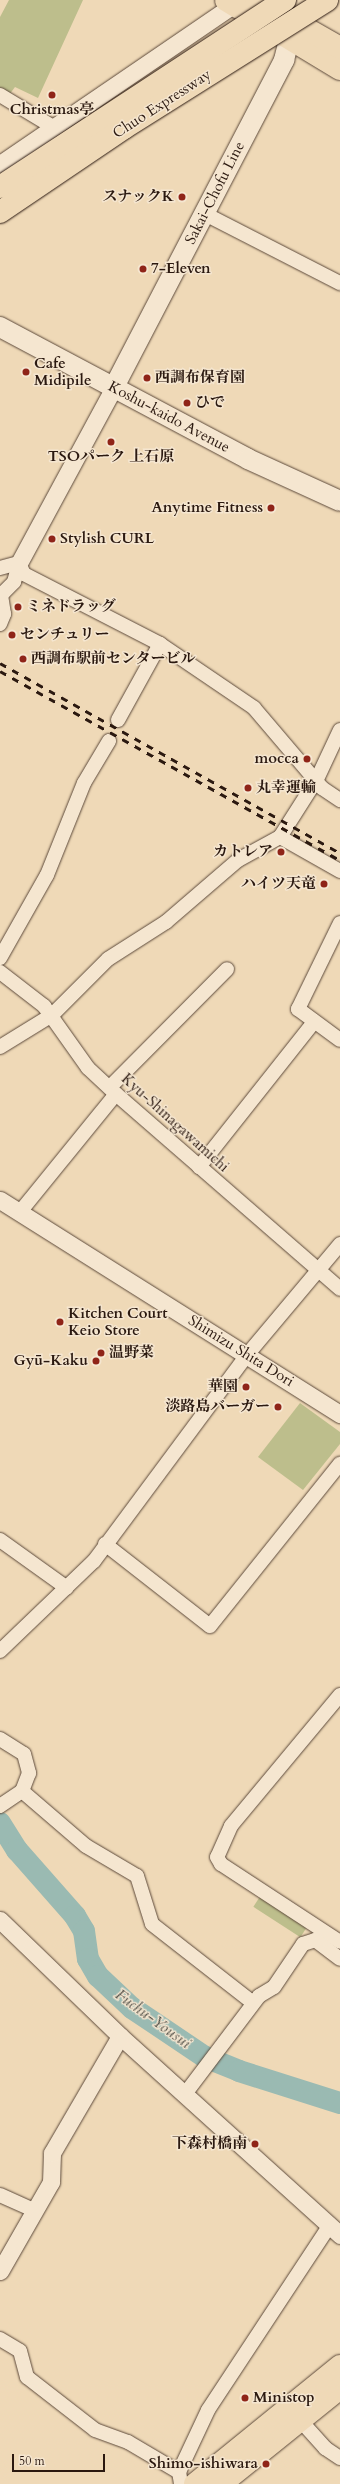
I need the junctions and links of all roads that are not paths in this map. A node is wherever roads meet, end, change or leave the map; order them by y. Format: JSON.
{"nodes":[{"id":1,"x":256,"y":0,"type":"edge"},
{"id":2,"x":262,"y":0,"type":"edge"},
{"id":3,"x":285,"y":0,"type":"edge"},
{"id":4,"x":294,"y":0,"type":"edge"},
{"id":5,"x":327,"y":0,"type":"edge"},
{"id":6,"x":230,"y":2,"type":"edge"},
{"id":7,"x":340,"y":2,"type":"edge"},
{"id":8,"x":293,"y":32,"type":"junction"},
{"id":9,"x":340,"y":48,"type":"edge"},
{"id":10,"x":220,"y":68,"type":"junction"},
{"id":11,"x":340,"y":69,"type":"edge"},
{"id":12,"x":0,"y":95,"type":"edge"},
{"id":13,"x":113,"y":110,"type":"junction"},
{"id":14,"x":53,"y":127,"type":"junction"},
{"id":15,"x":0,"y":164,"type":"edge"},
{"id":16,"x":0,"y":188,"type":"edge"},
{"id":17,"x":0,"y":212,"type":"edge"},
{"id":18,"x":205,"y":214,"type":"junction"},
{"id":19,"x":340,"y":283,"type":"edge"},
{"id":20,"x":0,"y":327,"type":"edge"},
{"id":21,"x":114,"y":387,"type":"junction"},
{"id":22,"x":340,"y":501,"type":"edge"},
{"id":23,"x":19,"y":563,"type":"junction"},
{"id":24,"x":0,"y":568,"type":"edge"},
{"id":25,"x":0,"y":574,"type":"edge"},
{"id":26,"x":4,"y":593,"type":"edge"},
{"id":27,"x":0,"y":624,"type":"edge"},
{"id":28,"x":160,"y":644,"type":"junction"},
{"id":29,"x":118,"y":720,"type":"dead end"},
{"id":30,"x":340,"y":730,"type":"edge"},
{"id":31,"x":109,"y":741,"type":"dead end"},
{"id":32,"x":317,"y":779,"type":"junction"},
{"id":33,"x":340,"y":800,"type":"edge"},
{"id":34,"x":280,"y":837,"type":"junction"},
{"id":35,"x":340,"y":871,"type":"edge"},
{"id":36,"x":340,"y":923,"type":"edge"},
{"id":37,"x":0,"y":958,"type":"edge"},
{"id":38,"x":227,"y":970,"type":"dead end"},
{"id":39,"x":0,"y":972,"type":"edge"},
{"id":40,"x":52,"y":1015,"type":"junction"},
{"id":41,"x":314,"y":1022,"type":"junction"},
{"id":42,"x":340,"y":1040,"type":"edge"},
{"id":43,"x":0,"y":1047,"type":"edge"},
{"id":44,"x":113,"y":1091,"type":"junction"},
{"id":45,"x":199,"y":1167,"type":"junction"},
{"id":46,"x":0,"y":1200,"type":"edge"},
{"id":47,"x":20,"y":1212,"type":"junction"},
{"id":48,"x":340,"y":1244,"type":"edge"},
{"id":49,"x":319,"y":1272,"type":"junction"},
{"id":50,"x":340,"y":1289,"type":"edge"},
{"id":51,"x":247,"y":1355,"type":"junction"},
{"id":52,"x":340,"y":1414,"type":"edge"},
{"id":53,"x":340,"y":1464,"type":"edge"},
{"id":54,"x":0,"y":1540,"type":"edge"},
{"id":55,"x":105,"y":1544,"type":"junction"},
{"id":56,"x":67,"y":1588,"type":"junction"},
{"id":57,"x":0,"y":1651,"type":"edge"},
{"id":58,"x":340,"y":1695,"type":"edge"},
{"id":59,"x":0,"y":1739,"type":"edge"},
{"id":60,"x":22,"y":1791,"type":"junction"},
{"id":61,"x":0,"y":1805,"type":"edge"},
{"id":62,"x":0,"y":1920,"type":"edge"},
{"id":63,"x":340,"y":1942,"type":"edge"},
{"id":64,"x":340,"y":1959,"type":"edge"},
{"id":65,"x":254,"y":2003,"type":"junction"},
{"id":66,"x":120,"y":2036,"type":"junction"},
{"id":67,"x":185,"y":2094,"type":"junction"},
{"id":68,"x":0,"y":2195,"type":"edge"},
{"id":69,"x":34,"y":2210,"type":"junction"},
{"id":70,"x":335,"y":2230,"type":"edge"},
{"id":71,"x":0,"y":2271,"type":"edge"},
{"id":72,"x":0,"y":2339,"type":"edge"},
{"id":73,"x":338,"y":2378,"type":"edge"},
{"id":74,"x":300,"y":2420,"type":"junction"},
{"id":75,"x":340,"y":2458,"type":"edge"},
{"id":76,"x":185,"y":2480,"type":"edge"},
{"id":77,"x":221,"y":2484,"type":"edge"}],
"edges":[{"from":1,"to":8,"type":"main road"},
{"from":2,"to":13,"type":"main road","bridge":true},
{"from":3,"to":13,"type":"main road","name":"Chuo Expressway","bridge":true},
{"from":4,"to":8,"type":"main road"},
{"from":5,"to":10,"type":"main road","name":"Chuo Expressway","bridge":true},
{"from":6,"to":8,"type":"main road"},
{"from":6,"to":14,"type":"street"},
{"from":7,"to":10,"type":"main road","bridge":true},
{"from":8,"to":9,"type":"main road"},
{"from":8,"to":11,"type":"main road"},
{"from":8,"to":18,"type":"main road","name":"Sakai-Chofu Line"},
{"from":10,"to":17,"type":"main road","name":"Chuo Expressway","bridge":true},
{"from":12,"to":14,"type":"street"},
{"from":13,"to":16,"type":"main road","name":"Chuo Expressway","bridge":true},
{"from":14,"to":15,"type":"street"},
{"from":18,"to":19,"type":"street"},
{"from":18,"to":21,"type":"main road","name":"Sakai-Chofu Line"},
{"from":20,"to":21,"type":"main road","name":"Koshu-kaido Avenue"},
{"from":21,"to":22,"type":"main road","name":"Koshu-kaido Avenue"},
{"from":21,"to":23,"type":"street"},
{"from":23,"to":24,"type":"street"},
{"from":23,"to":26,"type":"street"},
{"from":23,"to":28,"type":"street"},
{"from":25,"to":26,"type":"street"},
{"from":26,"to":27,"type":"street"},
{"from":28,"to":29,"type":"street"},
{"from":28,"to":32,"type":"street"},
{"from":30,"to":32,"type":"street"},
{"from":31,"to":37,"type":"street"},
{"from":32,"to":33,"type":"street"},
{"from":32,"to":34,"type":"street"},
{"from":34,"to":35,"type":"street"},
{"from":34,"to":40,"type":"street"},
{"from":36,"to":41,"type":"street"},
{"from":38,"to":44,"type":"street"},
{"from":39,"to":40,"type":"street","name":"Kyu-Shinagawamichi"},
{"from":40,"to":43,"type":"street"},
{"from":40,"to":44,"type":"street","name":"Kyu-Shinagawamichi"},
{"from":41,"to":42,"type":"street"},
{"from":41,"to":45,"type":"street"},
{"from":44,"to":45,"type":"street","name":"Kyu-Shinagawamichi"},
{"from":44,"to":47,"type":"street"},
{"from":45,"to":49,"type":"street","name":"Kyu-Shinagawamichi"},
{"from":46,"to":47,"type":"street","name":"Shimizu Shita Dori"},
{"from":47,"to":51,"type":"street","name":"Shimizu Shita Dori"},
{"from":48,"to":49,"type":"street"},
{"from":49,"to":50,"type":"street","name":"Kyu-Shinagawamichi"},
{"from":49,"to":51,"type":"street"},
{"from":51,"to":52,"type":"street","name":"Shimizu Shita Dori"},
{"from":51,"to":55,"type":"street"},
{"from":53,"to":55,"type":"street"},
{"from":54,"to":56,"type":"street"},
{"from":55,"to":56,"type":"street"},
{"from":56,"to":57,"type":"street"},
{"from":58,"to":63,"type":"street"},
{"from":59,"to":60,"type":"street"},
{"from":60,"to":61,"type":"street"},
{"from":60,"to":65,"type":"street"},
{"from":62,"to":66,"type":"street"},
{"from":64,"to":65,"type":"street"},
{"from":65,"to":67,"type":"street"},
{"from":66,"to":67,"type":"street"},
{"from":66,"to":69,"type":"street"},
{"from":67,"to":70,"type":"street"},
{"from":68,"to":69,"type":"street"},
{"from":69,"to":71,"type":"street"},
{"from":70,"to":76,"type":"street"},
{"from":72,"to":76,"type":"street"},
{"from":73,"to":74,"type":"main road"},
{"from":73,"to":76,"type":"main road"},
{"from":74,"to":75,"type":"street"},
{"from":74,"to":77,"type":"main road"}]}
